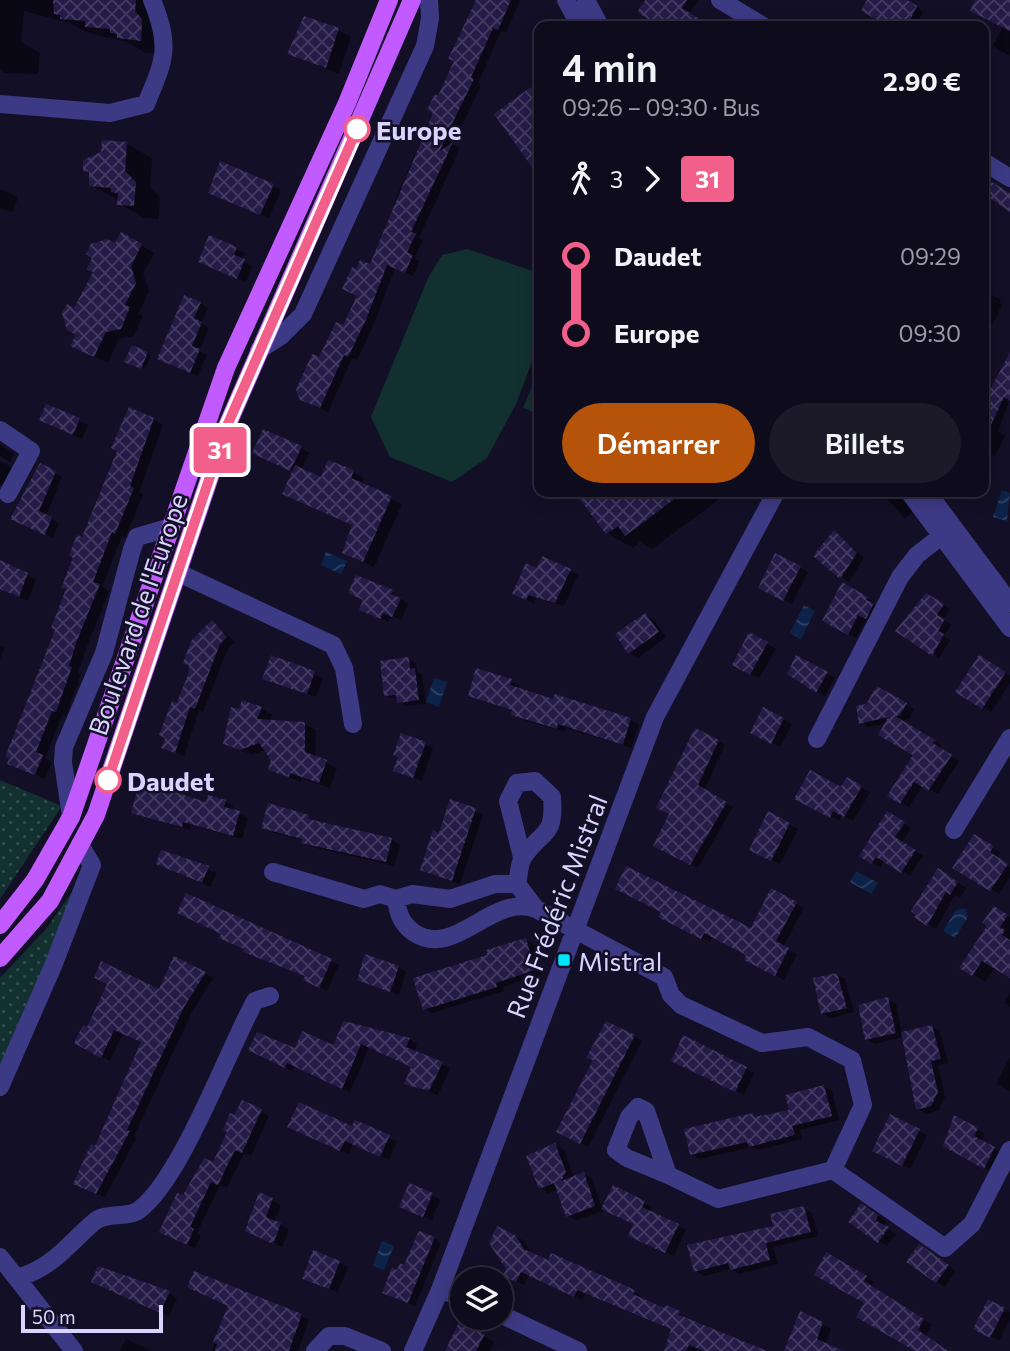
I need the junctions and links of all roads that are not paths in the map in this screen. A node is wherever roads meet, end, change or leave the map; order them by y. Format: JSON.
{"nodes":[{"id":1,"x":152,"y":0,"type":"edge"},
{"id":2,"x":389,"y":0,"type":"edge"},
{"id":3,"x":412,"y":0,"type":"edge"},
{"id":4,"x":429,"y":0,"type":"edge"},
{"id":5,"x":566,"y":0,"type":"edge"},
{"id":6,"x":586,"y":0,"type":"edge"},
{"id":7,"x":720,"y":0,"type":"edge"},
{"id":8,"x":577,"y":21,"type":"edge"},
{"id":9,"x":597,"y":21,"type":"edge"},
{"id":10,"x":755,"y":21,"type":"edge"},
{"id":11,"x":0,"y":104,"type":"edge"},
{"id":12,"x":989,"y":165,"type":"edge"},
{"id":13,"x":1010,"y":178,"type":"edge"},
{"id":14,"x":258,"y":350,"type":"junction"},
{"id":15,"x":0,"y":430,"type":"edge"},
{"id":16,"x":8,"y":494,"type":"dead end"},
{"id":17,"x":773,"y":497,"type":"edge"},
{"id":18,"x":914,"y":497,"type":"edge"},
{"id":19,"x":930,"y":497,"type":"edge"},
{"id":20,"x":171,"y":527,"type":"junction"},
{"id":21,"x":947,"y":531,"type":"junction"},
{"id":22,"x":179,"y":573,"type":"junction"},
{"id":23,"x":1010,"y":603,"type":"edge"},
{"id":24,"x":1010,"y":628,"type":"edge"},
{"id":25,"x":353,"y":724,"type":"dead end"},
{"id":26,"x":1010,"y":738,"type":"edge"},
{"id":27,"x":817,"y":739,"type":"dead end"},
{"id":28,"x":71,"y":817,"type":"junction"},
{"id":29,"x":954,"y":830,"type":"dead end"},
{"id":30,"x":80,"y":845,"type":"junction"},
{"id":31,"x":522,"y":857,"type":"dead end"},
{"id":32,"x":273,"y":872,"type":"dead end"},
{"id":33,"x":517,"y":884,"type":"junction"},
{"id":34,"x":397,"y":899,"type":"junction"},
{"id":35,"x":536,"y":909,"type":"junction"},
{"id":36,"x":0,"y":925,"type":"edge"},
{"id":37,"x":575,"y":932,"type":"junction"},
{"id":38,"x":0,"y":958,"type":"edge"},
{"id":39,"x":270,"y":996,"type":"dead end"},
{"id":40,"x":0,"y":1087,"type":"edge"},
{"id":41,"x":1010,"y":1150,"type":"edge"},
{"id":42,"x":833,"y":1170,"type":"junction"},
{"id":43,"x":668,"y":1175,"type":"dead end"},
{"id":44,"x":7,"y":1268,"type":"edge"},
{"id":45,"x":440,"y":1290,"type":"junction"},
{"id":46,"x":450,"y":1293,"type":"edge"},
{"id":47,"x":513,"y":1320,"type":"edge"},
{"id":48,"x":74,"y":1351,"type":"edge"},
{"id":49,"x":315,"y":1351,"type":"edge"},
{"id":50,"x":382,"y":1351,"type":"edge"},
{"id":51,"x":413,"y":1351,"type":"edge"},
{"id":52,"x":578,"y":1351,"type":"edge"}],
"edges":[{"from":1,"to":11,"type":"street"},
{"from":2,"to":20,"type":"main road","name":"Boulevard de l'Europe"},
{"from":3,"to":14,"type":"main road","name":"Boulevard de l'Europe"},
{"from":4,"to":14,"type":"street"},
{"from":5,"to":8,"type":"street"},
{"from":6,"to":9,"type":"street"},
{"from":7,"to":10,"type":"street"},
{"from":12,"to":13,"type":"street"},
{"from":14,"to":22,"type":"main road","name":"Boulevard de l'Europe"},
{"from":15,"to":16,"type":"street"},
{"from":17,"to":37,"type":"street","name":"Rue Frédéric Mistral"},
{"from":18,"to":21,"type":"street"},
{"from":19,"to":21,"type":"street"},
{"from":20,"to":28,"type":"main road","name":"Boulevard de l'Europe"},
{"from":20,"to":28,"type":"street"},
{"from":21,"to":23,"type":"street"},
{"from":21,"to":24,"type":"street"},
{"from":21,"to":27,"type":"street"},
{"from":22,"to":25,"type":"street"},
{"from":22,"to":30,"type":"main road","name":"Boulevard de l'Europe"},
{"from":26,"to":29,"type":"street"},
{"from":28,"to":36,"type":"main road","name":"Boulevard de l'Europe"},
{"from":30,"to":38,"type":"main road","name":"Boulevard de l'Europe"},
{"from":30,"to":40,"type":"street"},
{"from":31,"to":33,"type":"street"},
{"from":32,"to":34,"type":"street"},
{"from":33,"to":34,"type":"street"},
{"from":33,"to":35,"type":"street"},
{"from":34,"to":35,"type":"street"},
{"from":35,"to":37,"type":"street"},
{"from":37,"to":42,"type":"street"},
{"from":37,"to":45,"type":"street","name":"Rue Frédéric Mistral"},
{"from":39,"to":44,"type":"street"},
{"from":41,"to":42,"type":"street"},
{"from":42,"to":43,"type":"street"},
{"from":44,"to":48,"type":"street"},
{"from":45,"to":46,"type":"street"},
{"from":45,"to":51,"type":"street","name":"Rue Frédéric Mistral"},
{"from":47,"to":52,"type":"street"},
{"from":49,"to":50,"type":"street"}]}
